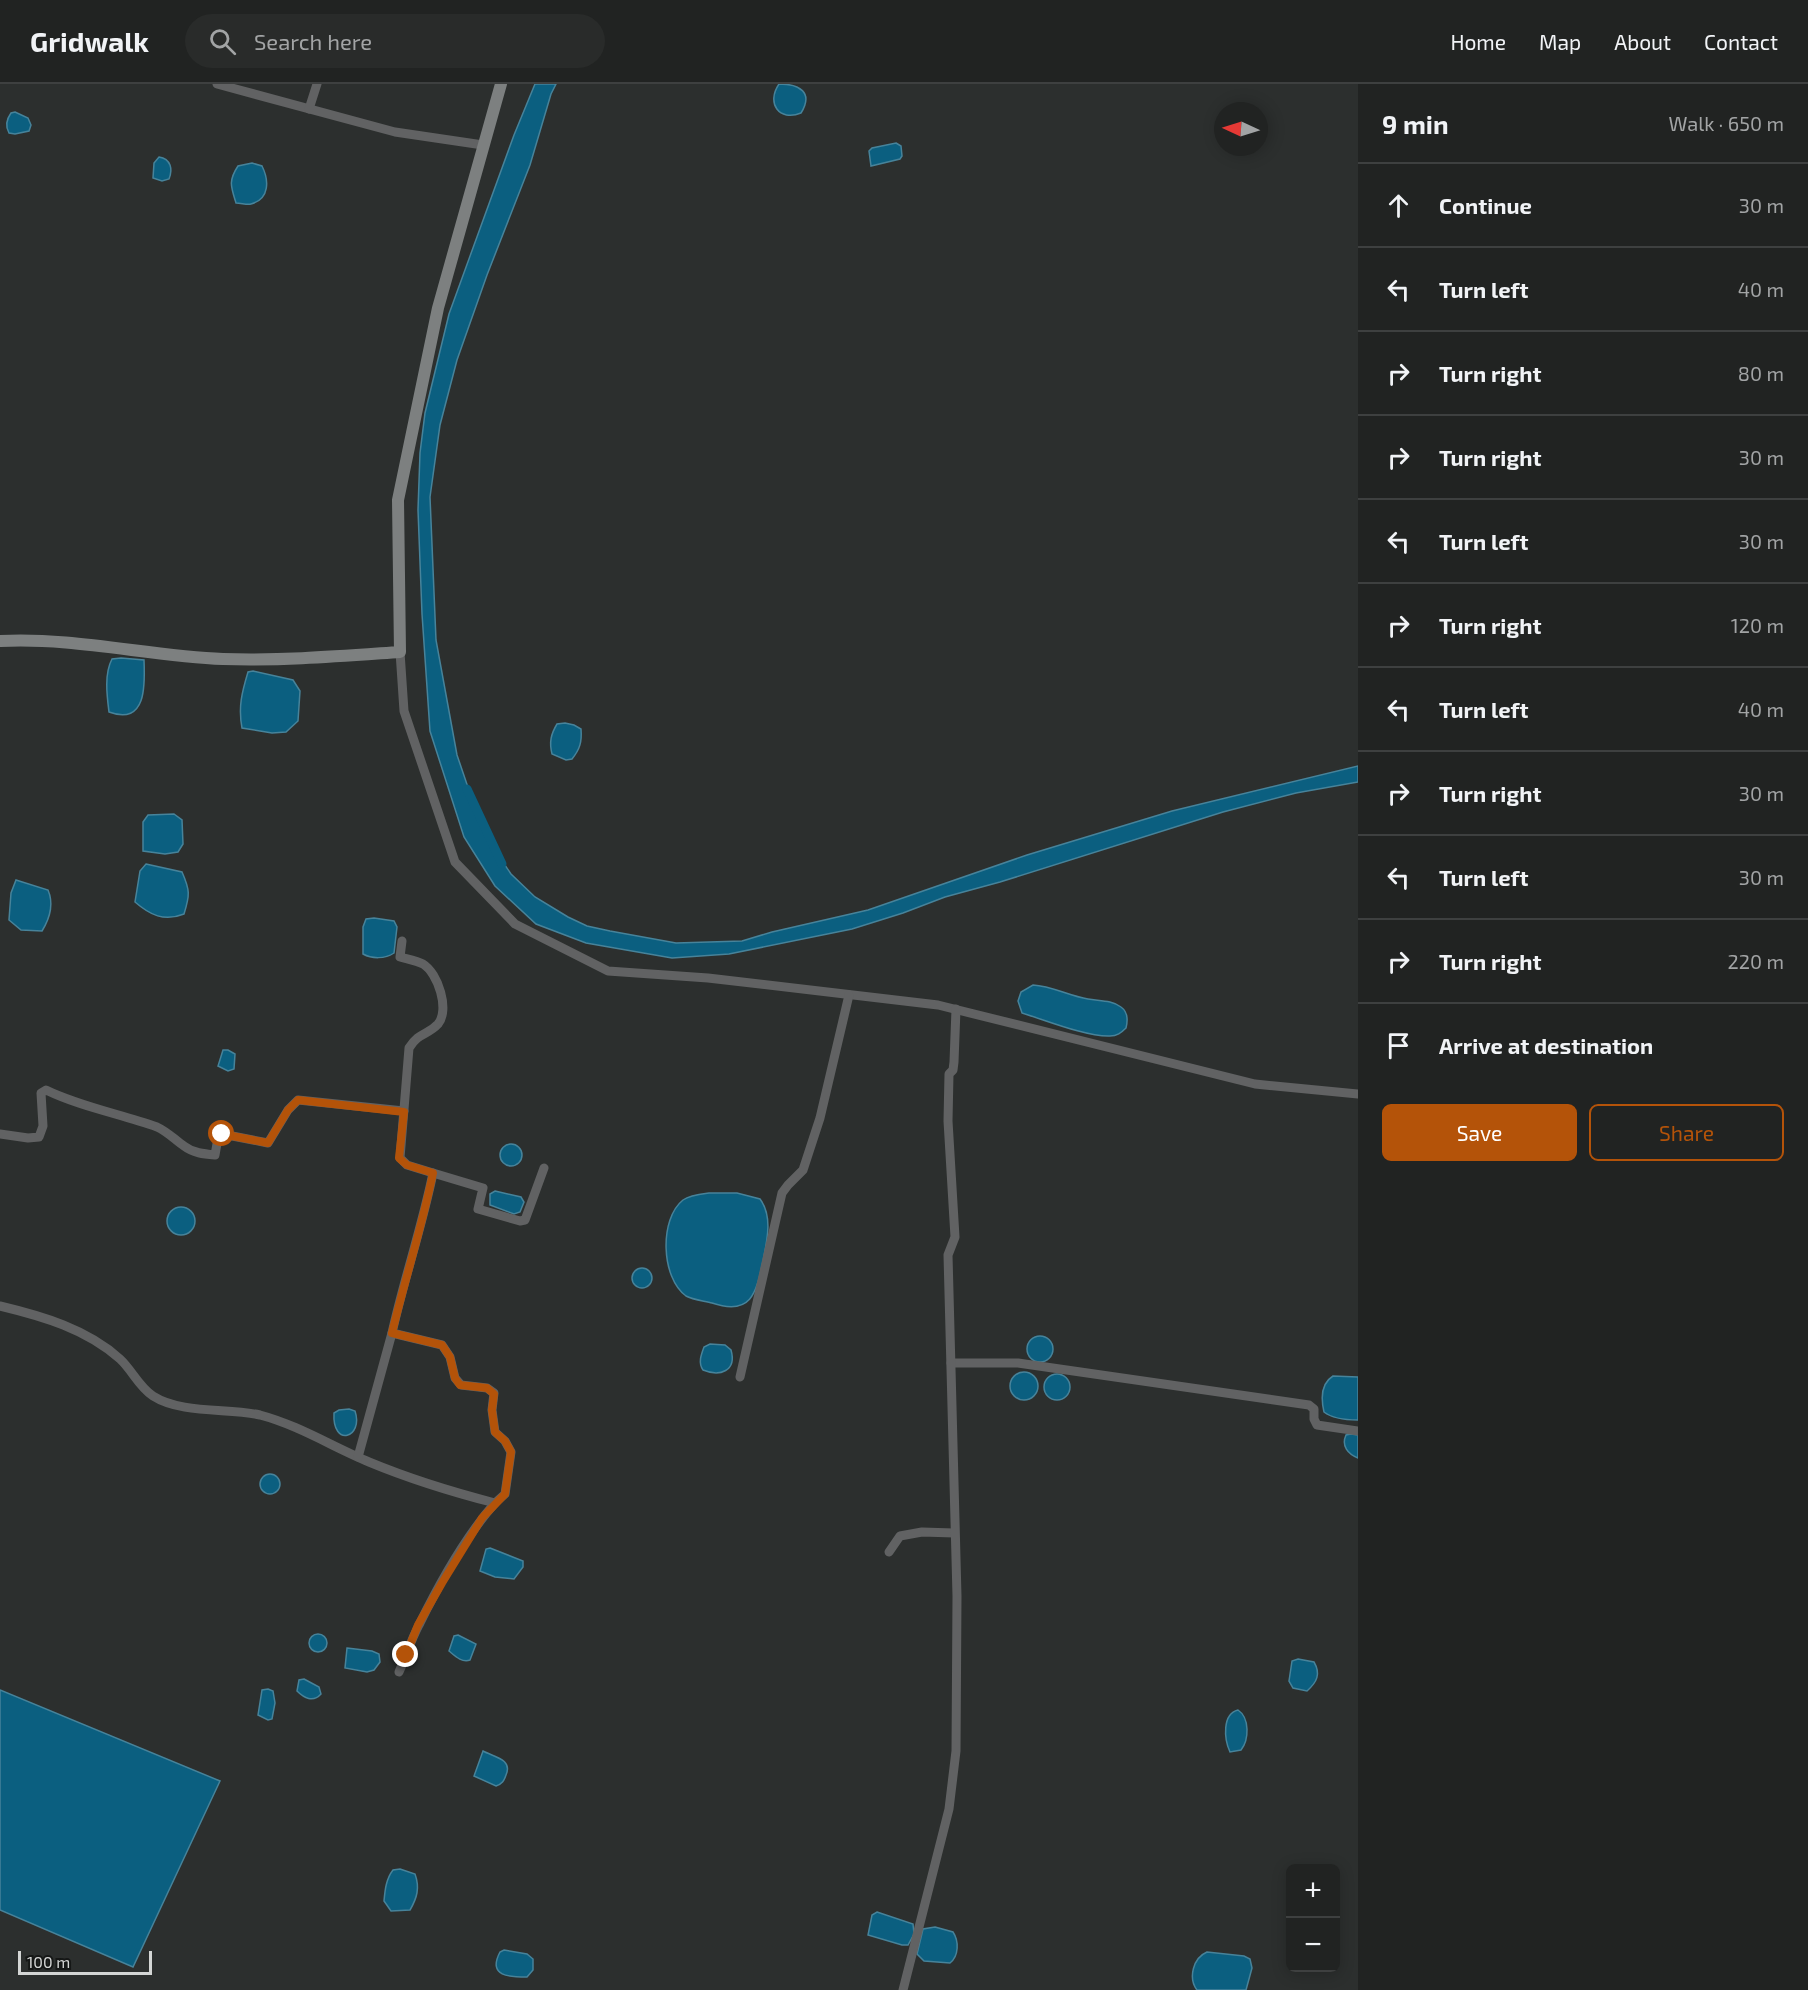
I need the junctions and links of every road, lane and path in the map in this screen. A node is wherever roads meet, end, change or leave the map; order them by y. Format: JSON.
{"nodes":[{"id":1,"x":217,"y":84,"type":"edge"},
{"id":2,"x":317,"y":84,"type":"edge"},
{"id":3,"x":501,"y":84,"type":"edge"},
{"id":4,"x":309,"y":109,"type":"junction"},
{"id":5,"x":483,"y":145,"type":"junction"},
{"id":6,"x":0,"y":641,"type":"edge"},
{"id":7,"x":400,"y":652,"type":"junction"},
{"id":8,"x":402,"y":941,"type":"dead end"},
{"id":9,"x":849,"y":994,"type":"junction"},
{"id":10,"x":956,"y":1009,"type":"junction"},
{"id":11,"x":1358,"y":1094,"type":"edge"},
{"id":12,"x":404,"y":1112,"type":"junction"},
{"id":13,"x":0,"y":1134,"type":"edge"},
{"id":14,"x":544,"y":1168,"type":"dead end"},
{"id":15,"x":433,"y":1173,"type":"junction"},
{"id":16,"x":0,"y":1306,"type":"edge"},
{"id":17,"x":392,"y":1333,"type":"junction"},
{"id":18,"x":951,"y":1363,"type":"junction"},
{"id":19,"x":740,"y":1377,"type":"dead end"},
{"id":20,"x":1358,"y":1431,"type":"edge"},
{"id":21,"x":358,"y":1457,"type":"junction"},
{"id":22,"x":495,"y":1503,"type":"junction"},
{"id":23,"x":954,"y":1533,"type":"junction"},
{"id":24,"x":888,"y":1552,"type":"dead end"},
{"id":25,"x":399,"y":1672,"type":"dead end"},
{"id":26,"x":903,"y":1990,"type":"edge"}],
"edges":[{"from":1,"to":4,"type":"street"},
{"from":2,"to":4,"type":"street"},
{"from":3,"to":5,"type":"main road"},
{"from":4,"to":5,"type":"street"},
{"from":5,"to":7,"type":"main road"},
{"from":6,"to":7,"type":"main road"},
{"from":7,"to":9,"type":"street"},
{"from":8,"to":12,"type":"street"},
{"from":9,"to":10,"type":"street"},
{"from":9,"to":19,"type":"street"},
{"from":10,"to":11,"type":"street"},
{"from":10,"to":18,"type":"street"},
{"from":12,"to":13,"type":"street"},
{"from":12,"to":15,"type":"street"},
{"from":14,"to":15,"type":"street"},
{"from":15,"to":17,"type":"street"},
{"from":16,"to":21,"type":"street"},
{"from":17,"to":21,"type":"street"},
{"from":17,"to":22,"type":"street"},
{"from":18,"to":20,"type":"street"},
{"from":18,"to":23,"type":"street"},
{"from":21,"to":22,"type":"street"},
{"from":22,"to":25,"type":"street"},
{"from":23,"to":24,"type":"street"},
{"from":23,"to":26,"type":"street"}]}
